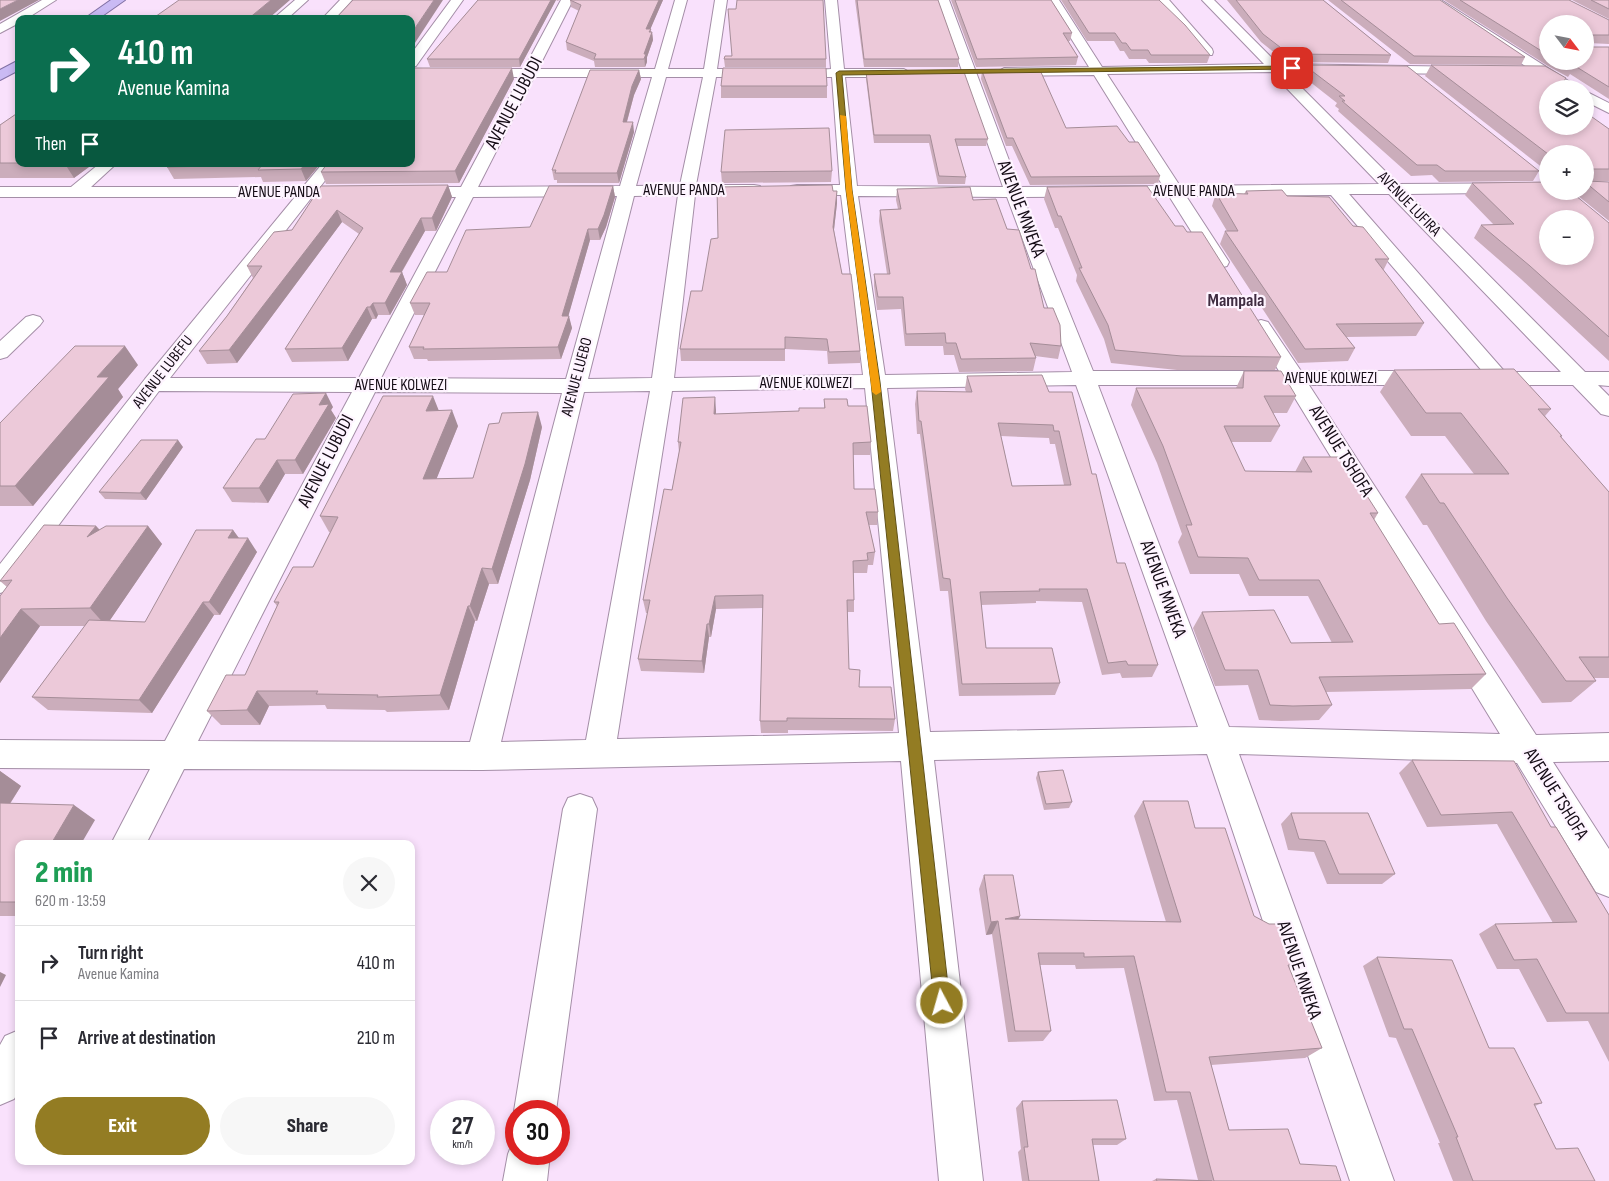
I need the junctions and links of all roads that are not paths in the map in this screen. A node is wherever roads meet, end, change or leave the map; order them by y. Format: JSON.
{"nodes":[{"id":1,"x":50,"y":0,"type":"edge"},
{"id":2,"x":119,"y":0,"type":"edge"},
{"id":3,"x":302,"y":0,"type":"edge"},
{"id":4,"x":346,"y":0,"type":"edge"},
{"id":5,"x":457,"y":0,"type":"edge"},
{"id":6,"x":567,"y":0,"type":"edge"},
{"id":7,"x":681,"y":0,"type":"edge"},
{"id":8,"x":721,"y":0,"type":"edge"},
{"id":9,"x":831,"y":0,"type":"edge"},
{"id":10,"x":943,"y":0,"type":"edge"},
{"id":11,"x":1053,"y":0,"type":"edge"},
{"id":12,"x":1163,"y":0,"type":"edge"},
{"id":13,"x":1208,"y":0,"type":"edge"},
{"id":14,"x":1433,"y":0,"type":"edge"},
{"id":15,"x":24,"y":15,"type":"edge"},
{"id":16,"x":96,"y":15,"type":"edge"},
{"id":17,"x":285,"y":15,"type":"edge"},
{"id":18,"x":332,"y":15,"type":"edge"},
{"id":19,"x":15,"y":20,"type":"edge"},
{"id":20,"x":0,"y":29,"type":"edge"},
{"id":21,"x":1511,"y":50,"type":"junction"},
{"id":22,"x":1529,"y":50,"type":"edge"},
{"id":23,"x":1389,"y":56,"type":"edge"},
{"id":24,"x":415,"y":58,"type":"edge"},
{"id":25,"x":15,"y":67,"type":"edge"},
{"id":26,"x":1274,"y":68,"type":"junction"},
{"id":27,"x":1404,"y":68,"type":"junction"},
{"id":28,"x":1222,"y":70,"type":"junction"},
{"id":29,"x":1483,"y":70,"type":"edge"},
{"id":30,"x":1098,"y":71,"type":"junction"},
{"id":31,"x":1513,"y":71,"type":"edge"},
{"id":32,"x":1542,"y":71,"type":"junction"},
{"id":33,"x":415,"y":73,"type":"edge"},
{"id":34,"x":530,"y":73,"type":"junction"},
{"id":35,"x":660,"y":73,"type":"junction"},
{"id":36,"x":770,"y":73,"type":"edge"},
{"id":37,"x":809,"y":73,"type":"edge"},
{"id":38,"x":839,"y":73,"type":"junction"},
{"id":39,"x":914,"y":73,"type":"edge"},
{"id":40,"x":974,"y":73,"type":"junction"},
{"id":41,"x":710,"y":74,"type":"junction"},
{"id":42,"x":0,"y":76,"type":"edge"},
{"id":43,"x":1420,"y":80,"type":"edge"},
{"id":44,"x":1558,"y":80,"type":"edge"},
{"id":45,"x":1594,"y":100,"type":"edge"},
{"id":46,"x":1609,"y":109,"type":"edge"},
{"id":47,"x":104,"y":167,"type":"edge"},
{"id":48,"x":328,"y":167,"type":"edge"},
{"id":49,"x":166,"y":175,"type":"edge"},
{"id":50,"x":1539,"y":183,"type":"edge"},
{"id":51,"x":627,"y":190,"type":"junction"},
{"id":52,"x":687,"y":190,"type":"junction"},
{"id":53,"x":849,"y":190,"type":"junction"},
{"id":54,"x":1336,"y":190,"type":"junction"},
{"id":55,"x":1394,"y":190,"type":"junction"},
{"id":56,"x":468,"y":191,"type":"junction"},
{"id":57,"x":1174,"y":191,"type":"junction"},
{"id":58,"x":0,"y":192,"type":"edge"},
{"id":59,"x":75,"y":192,"type":"junction"},
{"id":60,"x":148,"y":192,"type":"junction"},
{"id":61,"x":307,"y":192,"type":"junction"},
{"id":62,"x":373,"y":192,"type":"edge"},
{"id":63,"x":402,"y":192,"type":"edge"},
{"id":64,"x":1013,"y":192,"type":"junction"},
{"id":65,"x":1232,"y":281,"type":"edge"},
{"id":66,"x":1248,"y":305,"type":"edge"},
{"id":67,"x":33,"y":321,"type":"dead end"},
{"id":68,"x":0,"y":353,"type":"edge"},
{"id":69,"x":1085,"y":378,"type":"junction"},
{"id":70,"x":1295,"y":378,"type":"junction"},
{"id":71,"x":1441,"y":378,"type":"edge"},
{"id":72,"x":1470,"y":378,"type":"edge"},
{"id":73,"x":1499,"y":378,"type":"junction"},
{"id":74,"x":1579,"y":379,"type":"junction"},
{"id":75,"x":1609,"y":379,"type":"edge"},
{"id":76,"x":875,"y":382,"type":"junction"},
{"id":77,"x":153,"y":384,"type":"junction"},
{"id":78,"x":365,"y":384,"type":"junction"},
{"id":79,"x":662,"y":384,"type":"junction"},
{"id":80,"x":575,"y":386,"type":"junction"},
{"id":81,"x":1518,"y":399,"type":"edge"},
{"id":82,"x":1609,"y":409,"type":"edge"},
{"id":83,"x":0,"y":583,"type":"edge"},
{"id":84,"x":1218,"y":740,"type":"junction"},
{"id":85,"x":916,"y":746,"type":"junction"},
{"id":86,"x":1609,"y":748,"type":"edge"},
{"id":87,"x":1528,"y":749,"type":"junction"},
{"id":88,"x":0,"y":754,"type":"edge"},
{"id":89,"x":599,"y":754,"type":"junction"},
{"id":90,"x":174,"y":756,"type":"junction"},
{"id":91,"x":482,"y":756,"type":"junction"},
{"id":92,"x":580,"y":809,"type":"dead end"},
{"id":93,"x":130,"y":840,"type":"edge"},
{"id":94,"x":1609,"y":880,"type":"edge"},
{"id":95,"x":15,"y":1057,"type":"edge"},
{"id":96,"x":0,"y":1085,"type":"edge"},
{"id":97,"x":537,"y":1100,"type":"edge"},
{"id":98,"x":527,"y":1165,"type":"edge"},
{"id":99,"x":525,"y":1181,"type":"edge"},
{"id":100,"x":961,"y":1181,"type":"edge"},
{"id":101,"x":1372,"y":1181,"type":"edge"}],
"edges":[{"from":1,"to":15,"type":"street"},
{"from":2,"to":16,"type":"highway"},
{"from":3,"to":17,"type":"street"},
{"from":4,"to":18,"type":"street"},
{"from":5,"to":24,"type":"street"},
{"from":6,"to":34,"type":"street","name":"AVENUE LUBUDI"},
{"from":7,"to":35,"type":"street","name":"AVENUE LUEBO"},
{"from":8,"to":41,"type":"street"},
{"from":9,"to":38,"type":"street"},
{"from":10,"to":40,"type":"street","name":"AVENUE MWEKA"},
{"from":11,"to":30,"type":"street"},
{"from":12,"to":28,"type":"street"},
{"from":13,"to":26,"type":"street","name":"AVENUE LUFIRA"},
{"from":14,"to":21,"type":"street"},
{"from":19,"to":20,"type":"street"},
{"from":21,"to":22,"type":"street"},
{"from":21,"to":32,"type":"street"},
{"from":23,"to":27,"type":"street"},
{"from":25,"to":42,"type":"highway"},
{"from":26,"to":27,"type":"street"},
{"from":26,"to":28,"type":"street"},
{"from":26,"to":55,"type":"street","name":"AVENUE LUFIRA"},
{"from":27,"to":29,"type":"street"},
{"from":27,"to":43,"type":"street"},
{"from":28,"to":30,"type":"street"},
{"from":30,"to":40,"type":"street"},
{"from":30,"to":57,"type":"street"},
{"from":31,"to":32,"type":"street"},
{"from":32,"to":44,"type":"street"},
{"from":33,"to":34,"type":"street"},
{"from":34,"to":35,"type":"street"},
{"from":34,"to":56,"type":"street","name":"AVENUE LUBUDI"},
{"from":35,"to":41,"type":"street"},
{"from":35,"to":51,"type":"street","name":"AVENUE LUEBO"},
{"from":36,"to":41,"type":"street"},
{"from":37,"to":38,"type":"street"},
{"from":38,"to":39,"type":"street"},
{"from":38,"to":53,"type":"street"},
{"from":40,"to":64,"type":"street","name":"AVENUE MWEKA"},
{"from":41,"to":52,"type":"street"},
{"from":45,"to":46,"type":"street"},
{"from":47,"to":59,"type":"street"},
{"from":48,"to":61,"type":"street","name":"AVENUE LUBEFU"},
{"from":49,"to":60,"type":"street"},
{"from":50,"to":55,"type":"street","name":"AVENUE PANDA"},
{"from":51,"to":52,"type":"street","name":"AVENUE PANDA"},
{"from":51,"to":56,"type":"street","name":"AVENUE PANDA"},
{"from":51,"to":80,"type":"street","name":"AVENUE LUEBO"},
{"from":52,"to":53,"type":"street","name":"AVENUE PANDA"},
{"from":52,"to":79,"type":"street"},
{"from":53,"to":64,"type":"street","name":"AVENUE PANDA"},
{"from":53,"to":76,"type":"street"},
{"from":54,"to":55,"type":"street","name":"AVENUE PANDA"},
{"from":54,"to":57,"type":"street","name":"AVENUE PANDA"},
{"from":54,"to":73,"type":"street"},
{"from":55,"to":74,"type":"street","name":"AVENUE LUFIRA"},
{"from":56,"to":63,"type":"street","name":"AVENUE PANDA"},
{"from":56,"to":78,"type":"street","name":"AVENUE LUBUDI"},
{"from":57,"to":64,"type":"street","name":"AVENUE PANDA"},
{"from":57,"to":65,"type":"street"},
{"from":58,"to":59,"type":"street","name":"AVENUE PANDA"},
{"from":59,"to":60,"type":"street","name":"AVENUE PANDA"},
{"from":60,"to":61,"type":"street","name":"AVENUE PANDA"},
{"from":61,"to":62,"type":"street","name":"AVENUE PANDA"},
{"from":61,"to":77,"type":"street","name":"AVENUE LUBEFU"},
{"from":64,"to":69,"type":"street","name":"AVENUE MWEKA"},
{"from":66,"to":70,"type":"street","name":"AVENUE TSHOFA"},
{"from":67,"to":68,"type":"street"},
{"from":69,"to":70,"type":"street","name":"AVENUE KOLWEZI"},
{"from":69,"to":76,"type":"street","name":"AVENUE KOLWEZI"},
{"from":69,"to":84,"type":"street","name":"AVENUE MWEKA"},
{"from":70,"to":71,"type":"street","name":"AVENUE KOLWEZI"},
{"from":70,"to":87,"type":"street","name":"AVENUE TSHOFA"},
{"from":72,"to":73,"type":"street"},
{"from":73,"to":74,"type":"street"},
{"from":73,"to":81,"type":"street"},
{"from":74,"to":75,"type":"street"},
{"from":74,"to":82,"type":"street","name":"AVENUE LUFIRA"},
{"from":76,"to":79,"type":"street","name":"AVENUE KOLWEZI"},
{"from":76,"to":85,"type":"street"},
{"from":77,"to":78,"type":"street","name":"AVENUE KOLWEZI"},
{"from":77,"to":83,"type":"street","name":"AVENUE LUBEFU"},
{"from":78,"to":80,"type":"street","name":"AVENUE KOLWEZI"},
{"from":78,"to":90,"type":"street","name":"AVENUE LUBUDI"},
{"from":79,"to":80,"type":"street","name":"AVENUE KOLWEZI"},
{"from":79,"to":89,"type":"street"},
{"from":80,"to":91,"type":"street","name":"AVENUE LUEBO"},
{"from":84,"to":85,"type":"street"},
{"from":84,"to":87,"type":"street"},
{"from":84,"to":101,"type":"street","name":"AVENUE MWEKA"},
{"from":85,"to":89,"type":"street"},
{"from":85,"to":100,"type":"street"},
{"from":86,"to":87,"type":"street"},
{"from":87,"to":94,"type":"street","name":"AVENUE TSHOFA"},
{"from":88,"to":90,"type":"street"},
{"from":89,"to":91,"type":"street"},
{"from":90,"to":91,"type":"street"},
{"from":90,"to":93,"type":"street","name":"AVENUE LUBUDI"},
{"from":92,"to":97,"type":"street"},
{"from":95,"to":96,"type":"street"},
{"from":98,"to":99,"type":"street"}]}
